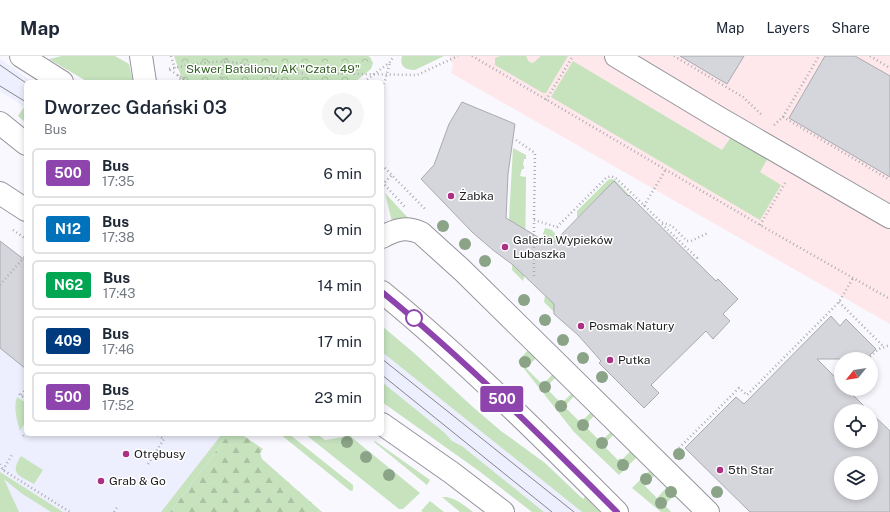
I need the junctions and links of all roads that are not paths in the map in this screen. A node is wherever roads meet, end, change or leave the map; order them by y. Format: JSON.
{"nodes":[{"id":1,"x":21,"y":56,"type":"edge"},
{"id":2,"x":141,"y":56,"type":"edge"},
{"id":3,"x":616,"y":56,"type":"edge"},
{"id":4,"x":59,"y":80,"type":"edge"},
{"id":5,"x":145,"y":80,"type":"edge"},
{"id":6,"x":0,"y":123,"type":"edge"},
{"id":7,"x":24,"y":142,"type":"edge"},
{"id":8,"x":0,"y":193,"type":"edge"},
{"id":9,"x":24,"y":209,"type":"edge"},
{"id":10,"x":890,"y":217,"type":"edge"},
{"id":11,"x":384,"y":236,"type":"edge"},
{"id":12,"x":384,"y":294,"type":"edge"},
{"id":13,"x":384,"y":425,"type":"edge"},
{"id":14,"x":502,"y":512,"type":"edge"},
{"id":15,"x":617,"y":512,"type":"edge"},
{"id":16,"x":708,"y":512,"type":"edge"}],
"edges":[{"from":1,"to":4,"type":"main road"},
{"from":2,"to":5,"type":"main road"},
{"from":3,"to":10,"type":"main road"},
{"from":6,"to":7,"type":"main road"},
{"from":8,"to":9,"type":"main road"},
{"from":11,"to":16,"type":"main road"},
{"from":12,"to":15,"type":"main road"},
{"from":13,"to":14,"type":"main road"}]}
